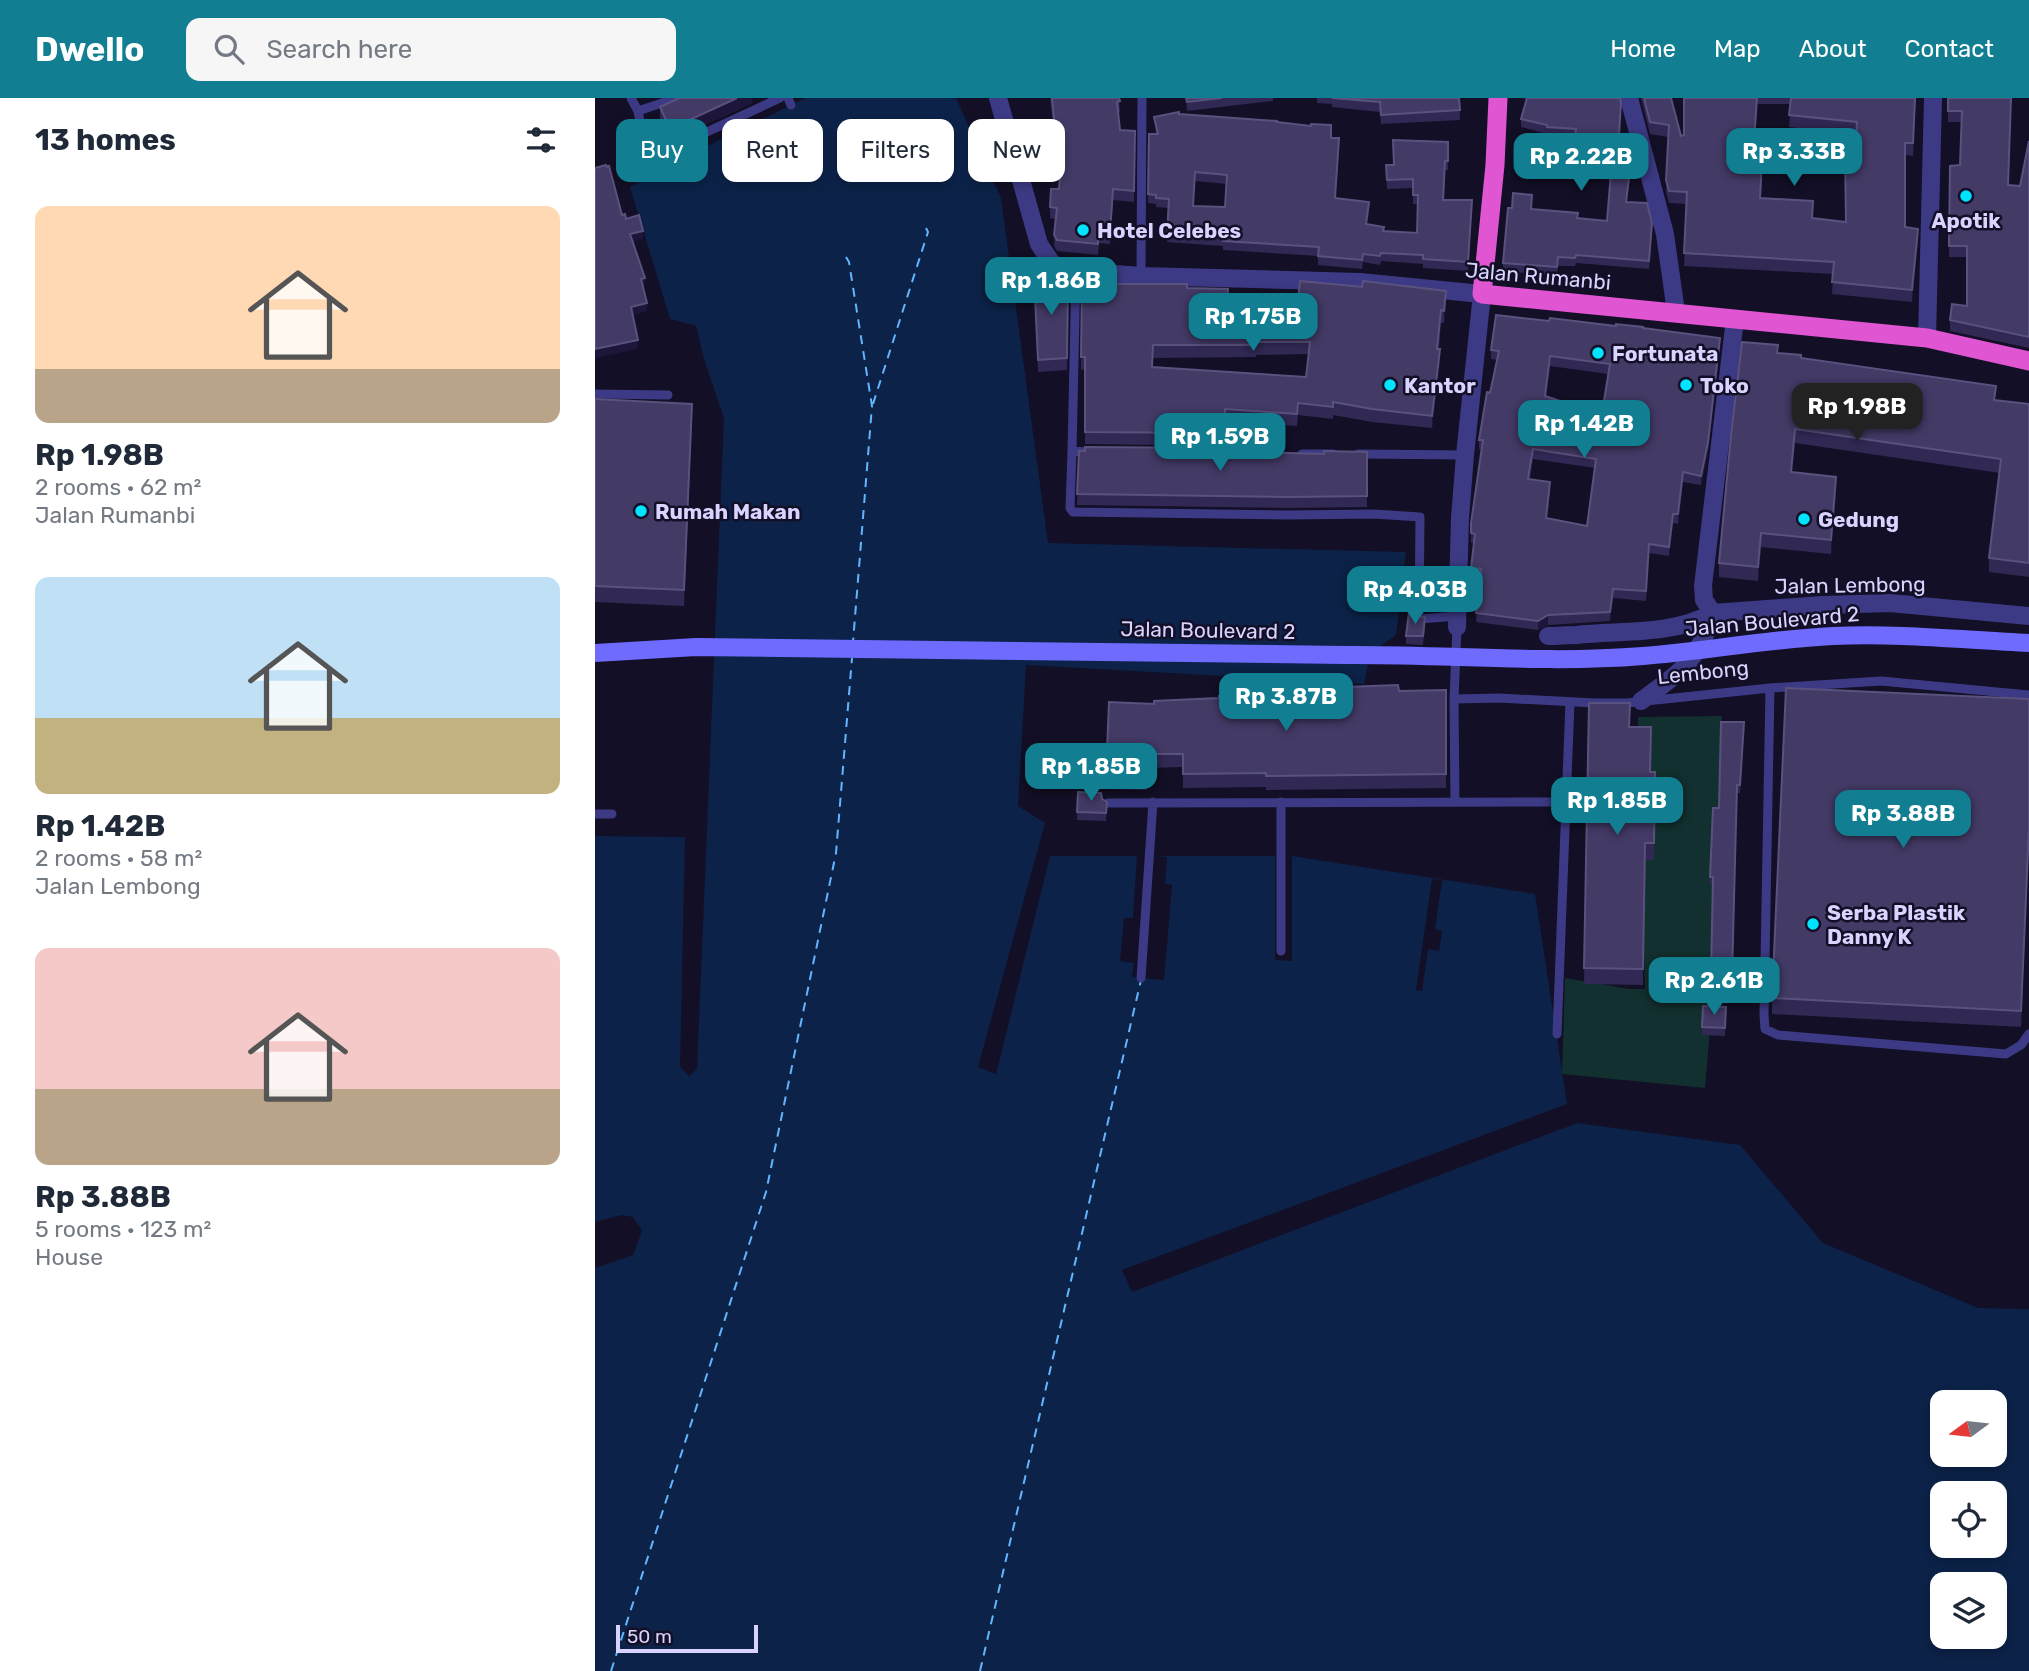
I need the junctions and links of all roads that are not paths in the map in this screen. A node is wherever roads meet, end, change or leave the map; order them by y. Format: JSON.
{"nodes":[{"id":1,"x":631,"y":98,"type":"edge"},
{"id":2,"x":677,"y":98,"type":"edge"},
{"id":3,"x":780,"y":98,"type":"edge"},
{"id":4,"x":998,"y":98,"type":"edge"},
{"id":5,"x":1142,"y":98,"type":"edge"},
{"id":6,"x":1498,"y":98,"type":"edge"},
{"id":7,"x":1629,"y":98,"type":"edge"},
{"id":8,"x":1933,"y":98,"type":"edge"},
{"id":9,"x":638,"y":111,"type":"junction"},
{"id":10,"x":1076,"y":271,"type":"junction"},
{"id":11,"x":1141,"y":276,"type":"junction"},
{"id":12,"x":1482,"y":294,"type":"junction"},
{"id":13,"x":1676,"y":312,"type":"junction"},
{"id":14,"x":1735,"y":319,"type":"junction"},
{"id":15,"x":1927,"y":338,"type":"junction"},
{"id":16,"x":2029,"y":361,"type":"edge"},
{"id":17,"x":595,"y":394,"type":"edge"},
{"id":18,"x":669,"y":395,"type":"dead end"},
{"id":19,"x":1072,"y":451,"type":"junction"},
{"id":20,"x":1099,"y":452,"type":"edge"},
{"id":21,"x":1294,"y":454,"type":"edge"},
{"id":22,"x":1465,"y":455,"type":"junction"},
{"id":23,"x":1713,"y":613,"type":"junction"},
{"id":24,"x":2029,"y":616,"type":"edge"},
{"id":25,"x":1457,"y":622,"type":"junction"},
{"id":26,"x":1548,"y":636,"type":"dead end"},
{"id":27,"x":2029,"y":643,"type":"edge"},
{"id":28,"x":595,"y":653,"type":"edge"},
{"id":29,"x":1770,"y":688,"type":"junction"},
{"id":30,"x":2029,"y":695,"type":"edge"},
{"id":31,"x":1454,"y":699,"type":"junction"},
{"id":32,"x":1641,"y":701,"type":"junction"},
{"id":33,"x":1570,"y":702,"type":"junction"},
{"id":34,"x":1153,"y":802,"type":"junction"},
{"id":35,"x":1280,"y":802,"type":"junction"},
{"id":36,"x":1455,"y":802,"type":"junction"},
{"id":37,"x":1566,"y":802,"type":"junction"},
{"id":38,"x":1108,"y":803,"type":"edge"},
{"id":39,"x":595,"y":814,"type":"edge"},
{"id":40,"x":612,"y":814,"type":"dead end"},
{"id":41,"x":1281,"y":951,"type":"dead end"},
{"id":42,"x":1142,"y":978,"type":"dead end"},
{"id":43,"x":1557,"y":1034,"type":"dead end"},
{"id":44,"x":2029,"y":1034,"type":"edge"}],
"edges":[{"from":1,"to":9,"type":"lane"},
{"from":2,"to":9,"type":"lane"},
{"from":3,"to":9,"type":"lane"},
{"from":4,"to":10,"type":"street","name":"Jalan Rumanbi"},
{"from":5,"to":11,"type":"lane"},
{"from":6,"to":12,"type":"highway"},
{"from":7,"to":13,"type":"street"},
{"from":8,"to":15,"type":"street"},
{"from":10,"to":11,"type":"street","name":"Jalan Rumanbi"},
{"from":10,"to":19,"type":"lane"},
{"from":11,"to":12,"type":"street","name":"Jalan Rumanbi"},
{"from":12,"to":13,"type":"highway","name":"Jalan Rumanbi"},
{"from":12,"to":22,"type":"street"},
{"from":13,"to":14,"type":"highway","name":"Jalan Rumanbi"},
{"from":14,"to":15,"type":"highway","name":"Jalan Rumanbi"},
{"from":14,"to":23,"type":"street"},
{"from":15,"to":16,"type":"highway","name":"Jalan Rumanbi"},
{"from":17,"to":18,"type":"lane"},
{"from":19,"to":20,"type":"lane"},
{"from":19,"to":25,"type":"lane"},
{"from":21,"to":22,"type":"lane"},
{"from":22,"to":25,"type":"street"},
{"from":23,"to":24,"type":"street","name":"Jalan Lembong"},
{"from":23,"to":26,"type":"street"},
{"from":23,"to":32,"type":"street"},
{"from":25,"to":31,"type":"lane"},
{"from":27,"to":28,"type":"main road","name":"Jalan Boulevard 2","bridge":true},
{"from":29,"to":30,"type":"lane","name":"Lembong"},
{"from":29,"to":32,"type":"lane","name":"Lembong"},
{"from":29,"to":44,"type":"lane"},
{"from":31,"to":33,"type":"lane","name":"Lembong"},
{"from":31,"to":36,"type":"lane"},
{"from":32,"to":33,"type":"lane","name":"Lembong"},
{"from":33,"to":37,"type":"lane"},
{"from":34,"to":35,"type":"lane"},
{"from":34,"to":38,"type":"lane"},
{"from":34,"to":42,"type":"lane"},
{"from":35,"to":36,"type":"lane"},
{"from":35,"to":41,"type":"lane"},
{"from":36,"to":37,"type":"lane"},
{"from":37,"to":43,"type":"lane"},
{"from":39,"to":40,"type":"lane"}]}
